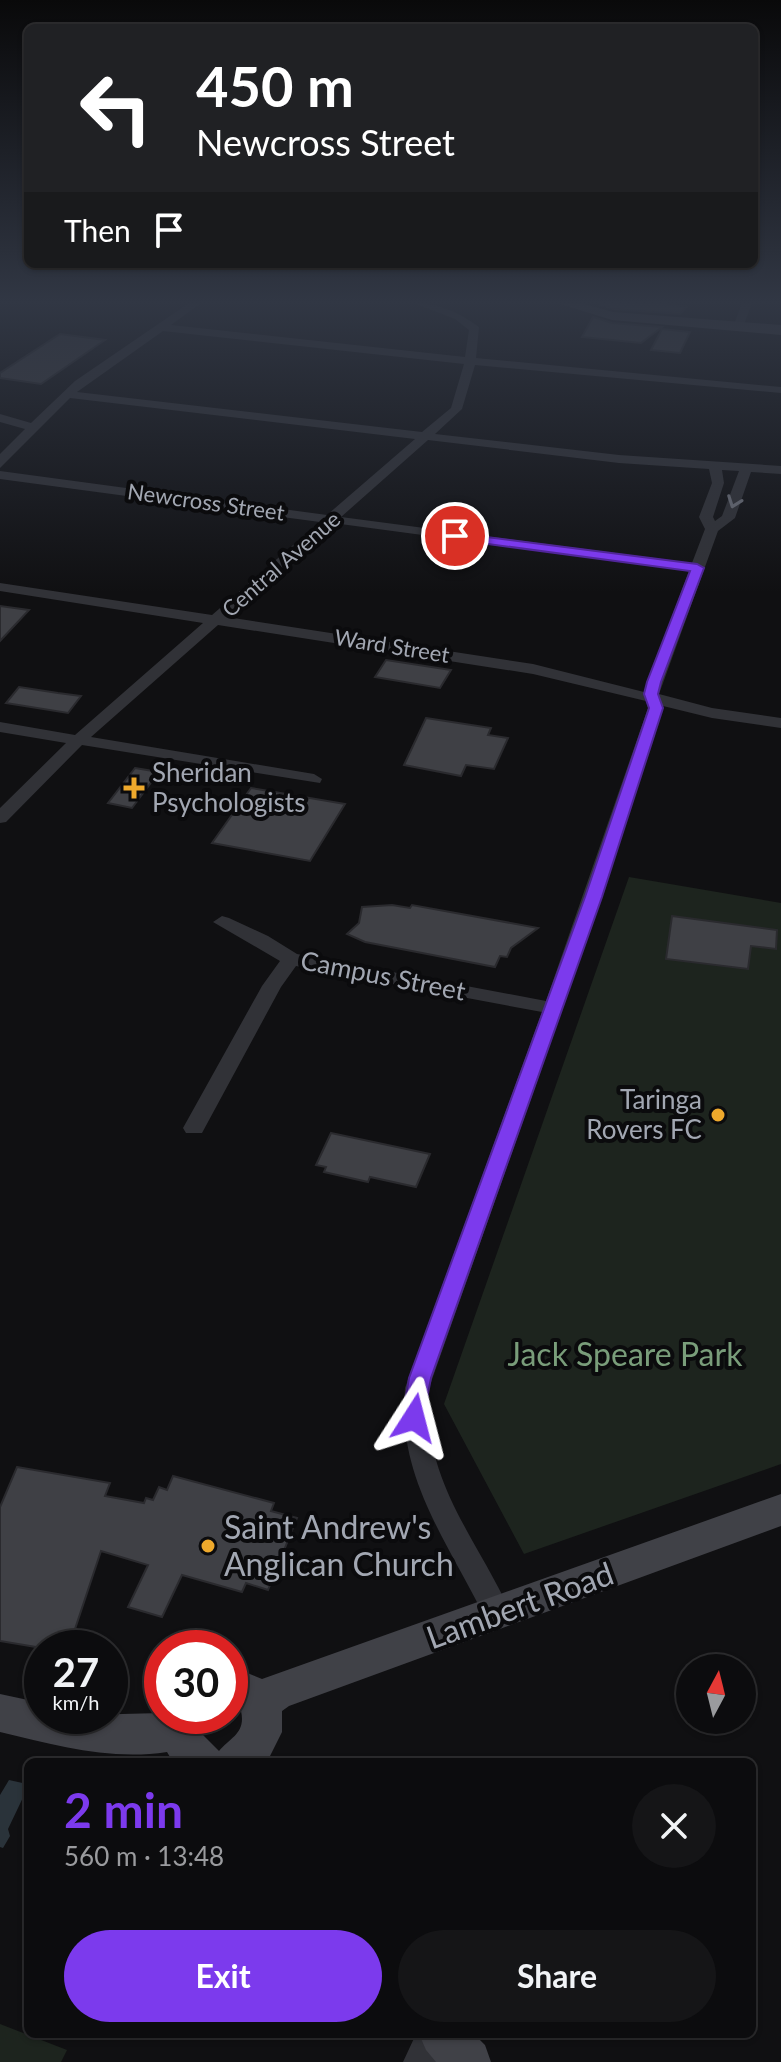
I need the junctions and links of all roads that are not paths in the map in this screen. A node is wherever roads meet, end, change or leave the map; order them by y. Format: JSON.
{"nodes":[{"id":1,"x":62,"y":399,"type":"edge"},
{"id":2,"x":114,"y":399,"type":"edge"},
{"id":3,"x":459,"y":399,"type":"edge"},
{"id":4,"x":0,"y":418,"type":"edge"},
{"id":5,"x":33,"y":427,"type":"junction"},
{"id":6,"x":427,"y":435,"type":"junction"},
{"id":7,"x":0,"y":464,"type":"edge"},
{"id":8,"x":715,"y":465,"type":"junction"},
{"id":9,"x":747,"y":466,"type":"junction"},
{"id":10,"x":781,"y":470,"type":"edge"},
{"id":11,"x":0,"y":475,"type":"edge"},
{"id":12,"x":333,"y":520,"type":"junction"},
{"id":13,"x":712,"y":529,"type":"junction"},
{"id":14,"x":697,"y":568,"type":"junction"},
{"id":15,"x":0,"y":587,"type":"edge"},
{"id":16,"x":216,"y":619,"type":"junction"},
{"id":17,"x":653,"y":700,"type":"junction"},
{"id":18,"x":781,"y":723,"type":"edge"},
{"id":19,"x":0,"y":727,"type":"edge"},
{"id":20,"x":78,"y":741,"type":"junction"},
{"id":21,"x":314,"y":779,"type":"dead end"},
{"id":22,"x":0,"y":818,"type":"edge"},
{"id":23,"x":222,"y":922,"type":"dead end"},
{"id":24,"x":291,"y":959,"type":"junction"},
{"id":25,"x":552,"y":1008,"type":"junction"},
{"id":26,"x":194,"y":1128,"type":"dead end"},
{"id":27,"x":781,"y":1510,"type":"edge"},
{"id":28,"x":498,"y":1615,"type":"junction"},
{"id":29,"x":248,"y":1694,"type":"edge"},
{"id":30,"x":248,"y":1700,"type":"edge"},
{"id":31,"x":0,"y":1713,"type":"edge"},
{"id":32,"x":188,"y":1736,"type":"edge"},
{"id":33,"x":241,"y":1758,"type":"edge"},
{"id":34,"x":432,"y":2038,"type":"edge"},
{"id":35,"x":446,"y":2038,"type":"edge"},
{"id":36,"x":420,"y":2062,"type":"edge"},
{"id":37,"x":468,"y":2062,"type":"edge"}],
"edges":[{"from":1,"to":5,"type":"street"},
{"from":2,"to":6,"type":"street"},
{"from":3,"to":6,"type":"street","name":"Central Avenue"},
{"from":4,"to":5,"type":"street"},
{"from":5,"to":7,"type":"street"},
{"from":6,"to":8,"type":"street"},
{"from":6,"to":12,"type":"street","name":"Central Avenue"},
{"from":8,"to":9,"type":"street"},
{"from":8,"to":13,"type":"street"},
{"from":9,"to":10,"type":"street"},
{"from":9,"to":13,"type":"street","one_way":true},
{"from":11,"to":12,"type":"street","name":"Newcross Street"},
{"from":12,"to":14,"type":"street","name":"Newcross Street"},
{"from":12,"to":16,"type":"street","name":"Central Avenue"},
{"from":13,"to":14,"type":"street"},
{"from":14,"to":17,"type":"street"},
{"from":15,"to":16,"type":"street","name":"Ward Street"},
{"from":16,"to":17,"type":"street","name":"Ward Street"},
{"from":16,"to":20,"type":"street","name":"Central Avenue"},
{"from":17,"to":18,"type":"street","name":"Ward Street"},
{"from":17,"to":25,"type":"street"},
{"from":19,"to":20,"type":"street"},
{"from":20,"to":21,"type":"street"},
{"from":20,"to":22,"type":"street","name":"Central Avenue"},
{"from":23,"to":24,"type":"street","name":"Campus Street"},
{"from":24,"to":25,"type":"street","name":"Campus Street"},
{"from":24,"to":26,"type":"street"},
{"from":25,"to":28,"type":"street"},
{"from":27,"to":28,"type":"main road","name":"Lambert Road"},
{"from":28,"to":29,"type":"main road","name":"Lambert Road"},
{"from":30,"to":33,"type":"main road"},
{"from":31,"to":32,"type":"main road"},
{"from":34,"to":36,"type":"street"},
{"from":35,"to":37,"type":"main road"}]}
